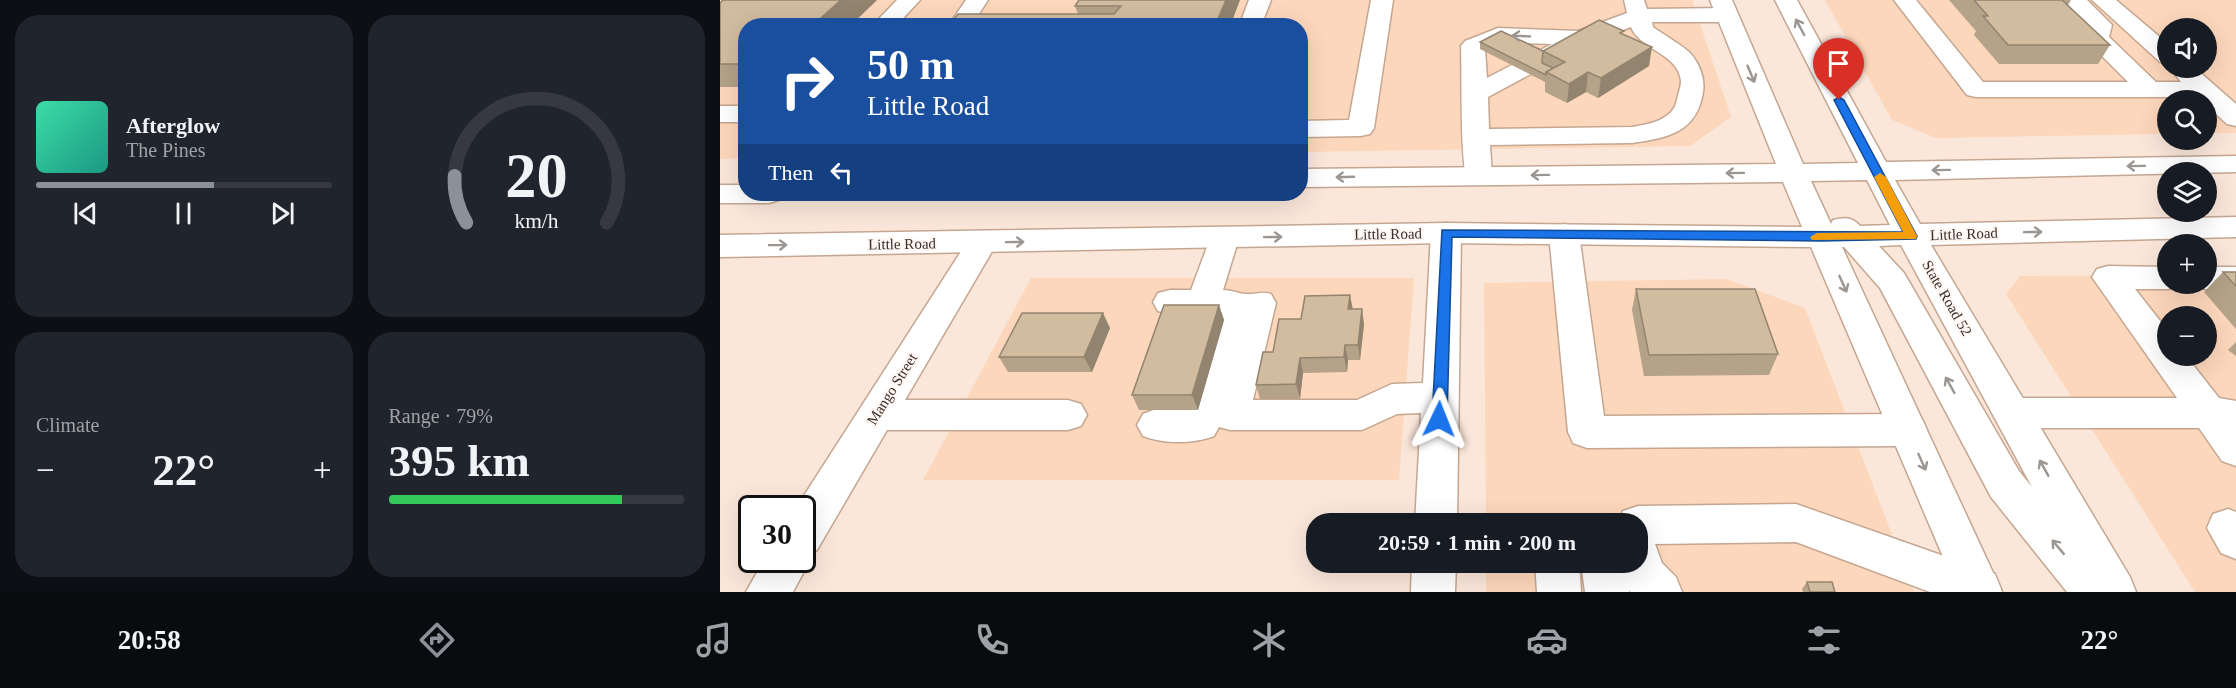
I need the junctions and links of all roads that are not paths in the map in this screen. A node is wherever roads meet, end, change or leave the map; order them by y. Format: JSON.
{"nodes":[{"id":1,"x":909,"y":0,"type":"edge"},
{"id":2,"x":977,"y":0,"type":"edge"},
{"id":3,"x":1260,"y":0,"type":"edge"},
{"id":4,"x":1382,"y":0,"type":"edge"},
{"id":5,"x":1786,"y":0,"type":"edge"},
{"id":6,"x":1905,"y":0,"type":"edge"},
{"id":7,"x":2103,"y":0,"type":"edge"},
{"id":8,"x":2064,"y":3,"type":"edge"},
{"id":9,"x":1636,"y":8,"type":"edge"},
{"id":10,"x":1686,"y":8,"type":"edge"},
{"id":11,"x":1723,"y":8,"type":"edge"},
{"id":12,"x":891,"y":18,"type":"edge"},
{"id":13,"x":965,"y":18,"type":"edge"},
{"id":14,"x":1253,"y":18,"type":"edge"},
{"id":15,"x":1580,"y":38,"type":"junction"},
{"id":16,"x":2157,"y":47,"type":"edge"},
{"id":17,"x":2193,"y":78,"type":"edge"},
{"id":18,"x":2149,"y":89,"type":"junction"},
{"id":19,"x":1475,"y":94,"type":"junction"},
{"id":20,"x":2218,"y":95,"type":"edge"},
{"id":21,"x":720,"y":114,"type":"edge"},
{"id":22,"x":738,"y":114,"type":"edge"},
{"id":23,"x":2236,"y":118,"type":"edge"},
{"id":24,"x":1308,"y":129,"type":"edge"},
{"id":25,"x":1476,"y":137,"type":"junction"},
{"id":26,"x":2236,"y":164,"type":"edge"},
{"id":27,"x":1877,"y":171,"type":"junction"},
{"id":28,"x":1793,"y":173,"type":"junction"},
{"id":29,"x":1478,"y":176,"type":"junction"},
{"id":30,"x":1308,"y":178,"type":"edge"},
{"id":31,"x":720,"y":194,"type":"edge"},
{"id":32,"x":738,"y":194,"type":"edge"},
{"id":33,"x":2236,"y":227,"type":"edge"},
{"id":34,"x":1446,"y":233,"type":"junction"},
{"id":35,"x":1564,"y":234,"type":"junction"},
{"id":36,"x":1911,"y":236,"type":"junction"},
{"id":37,"x":1837,"y":237,"type":"junction"},
{"id":38,"x":1224,"y":238,"type":"junction"},
{"id":39,"x":982,"y":243,"type":"junction"},
{"id":40,"x":720,"y":246,"type":"edge"},
{"id":41,"x":2157,"y":278,"type":"edge"},
{"id":42,"x":2217,"y":278,"type":"edge"},
{"id":43,"x":2236,"y":278,"type":"edge"},
{"id":44,"x":1259,"y":303,"type":"dead end"},
{"id":45,"x":1440,"y":398,"type":"junction"},
{"id":46,"x":2014,"y":413,"type":"junction"},
{"id":47,"x":2223,"y":413,"type":"edge"},
{"id":48,"x":876,"y":415,"type":"junction"},
{"id":49,"x":1068,"y":415,"type":"dead end"},
{"id":50,"x":1156,"y":425,"type":"dead end"},
{"id":51,"x":1908,"y":430,"type":"junction"},
{"id":52,"x":2236,"y":448,"type":"edge"},
{"id":53,"x":816,"y":513,"type":"edge"},
{"id":54,"x":1436,"y":513,"type":"edge"},
{"id":55,"x":1648,"y":525,"type":"edge"},
{"id":56,"x":2236,"y":528,"type":"edge"},
{"id":57,"x":2236,"y":539,"type":"edge"},
{"id":58,"x":780,"y":573,"type":"edge"},
{"id":59,"x":1434,"y":573,"type":"edge"},
{"id":60,"x":1558,"y":573,"type":"edge"},
{"id":61,"x":1604,"y":573,"type":"edge"},
{"id":62,"x":1642,"y":573,"type":"edge"},
{"id":63,"x":1979,"y":591,"type":"edge"},
{"id":64,"x":768,"y":592,"type":"edge"},
{"id":65,"x":1433,"y":592,"type":"edge"},
{"id":66,"x":1559,"y":592,"type":"edge"},
{"id":67,"x":1607,"y":592,"type":"edge"},
{"id":68,"x":1660,"y":592,"type":"edge"},
{"id":69,"x":2095,"y":592,"type":"edge"},
{"id":70,"x":2114,"y":592,"type":"edge"}],
"edges":[{"from":1,"to":12,"type":"main road"},
{"from":2,"to":13,"type":"main road"},
{"from":3,"to":14,"type":"main road"},
{"from":4,"to":24,"type":"main road"},
{"from":27,"to":5,"type":"main road","name":"State Road 52","one_way":true},
{"from":6,"to":18,"type":"main road"},
{"from":7,"to":16,"type":"main road"},
{"from":8,"to":18,"type":"main road"},
{"from":9,"to":10,"type":"main road"},
{"from":9,"to":15,"type":"main road"},
{"from":9,"to":25,"type":"main road"},
{"from":10,"to":11,"type":"main road"},
{"from":11,"to":28,"type":"main road","one_way":true},
{"from":15,"to":19,"type":"main road"},
{"from":15,"to":19,"type":"main road","one_way":true},
{"from":17,"to":20,"type":"main road"},
{"from":18,"to":20,"type":"main road"},
{"from":19,"to":25,"type":"main road"},
{"from":20,"to":23,"type":"main road"},
{"from":21,"to":22,"type":"main road"},
{"from":25,"to":29,"type":"main road"},
{"from":26,"to":27,"type":"main road","one_way":true},
{"from":27,"to":28,"type":"main road"},
{"from":27,"to":36,"type":"main road","name":"State Road 52"},
{"from":28,"to":29,"type":"main road","one_way":true},
{"from":28,"to":37,"type":"main road"},
{"from":29,"to":30,"type":"main road","one_way":true},
{"from":31,"to":32,"type":"main road"},
{"from":36,"to":33,"type":"main road","name":"Little Road","one_way":true},
{"from":34,"to":35,"type":"main road","name":"Little Road"},
{"from":38,"to":34,"type":"main road","name":"Little Road","one_way":true},
{"from":34,"to":45,"type":"main road"},
{"from":35,"to":37,"type":"main road","name":"Little Road"},
{"from":35,"to":51,"type":"main road"},
{"from":36,"to":37,"type":"main road","name":"Little Road"},
{"from":36,"to":46,"type":"main road","name":"State Road 52"},
{"from":37,"to":51,"type":"main road","one_way":true},
{"from":69,"to":37,"type":"main road","one_way":true},
{"from":39,"to":38,"type":"main road","name":"Little Road","one_way":true},
{"from":38,"to":50,"type":"main road"},
{"from":40,"to":39,"type":"main road","name":"Little Road","one_way":true},
{"from":39,"to":48,"type":"main road","name":"Mango Street"},
{"from":41,"to":47,"type":"main road"},
{"from":42,"to":43,"type":"main road"},
{"from":44,"to":45,"type":"main road"},
{"from":45,"to":54,"type":"main road"},
{"from":46,"to":47,"type":"main road"},
{"from":70,"to":46,"type":"main road","name":"State Road 52","one_way":true},
{"from":47,"to":52,"type":"main road"},
{"from":48,"to":49,"type":"main road"},
{"from":48,"to":53,"type":"main road","name":"Mango Street"},
{"from":51,"to":63,"type":"main road","one_way":true},
{"from":55,"to":63,"type":"main road"},
{"from":56,"to":57,"type":"main road"},
{"from":58,"to":64,"type":"main road"},
{"from":59,"to":65,"type":"main road"},
{"from":60,"to":66,"type":"main road"},
{"from":61,"to":67,"type":"main road"},
{"from":62,"to":68,"type":"main road"}]}
